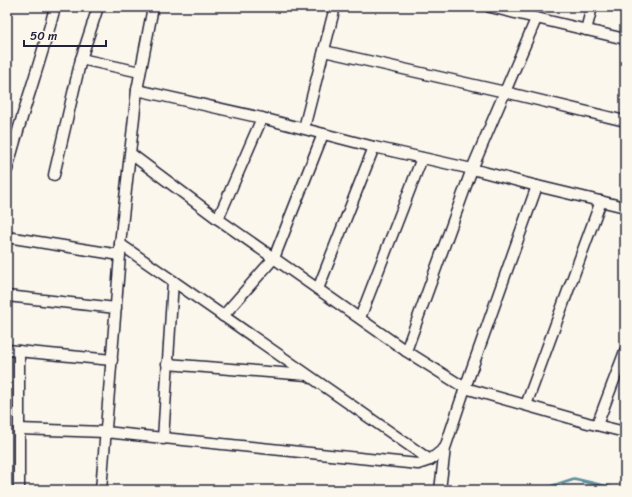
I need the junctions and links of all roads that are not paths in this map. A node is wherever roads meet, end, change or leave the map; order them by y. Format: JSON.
{"nodes":[{"id":1,"x":55,"y":7,"type":"edge"},
{"id":2,"x":98,"y":7,"type":"edge"},
{"id":3,"x":153,"y":7,"type":"edge"},
{"id":4,"x":335,"y":7,"type":"edge"},
{"id":5,"x":490,"y":7,"type":"edge"},
{"id":6,"x":592,"y":7,"type":"edge"},
{"id":7,"x":536,"y":18,"type":"junction"},
{"id":8,"x":586,"y":30,"type":"junction"},
{"id":9,"x":625,"y":39,"type":"edge"},
{"id":10,"x":324,"y":51,"type":"junction"},
{"id":11,"x":81,"y":59,"type":"junction"},
{"id":12,"x":140,"y":72,"type":"junction"},
{"id":13,"x":137,"y":90,"type":"junction"},
{"id":14,"x":505,"y":92,"type":"junction"},
{"id":15,"x":262,"y":118,"type":"junction"},
{"id":16,"x":625,"y":121,"type":"edge"},
{"id":17,"x":304,"y":128,"type":"junction"},
{"id":18,"x":323,"y":134,"type":"junction"},
{"id":19,"x":374,"y":147,"type":"junction"},
{"id":20,"x":131,"y":154,"type":"junction"},
{"id":21,"x":422,"y":158,"type":"junction"},
{"id":22,"x":472,"y":169,"type":"junction"},
{"id":23,"x":7,"y":170,"type":"edge"},
{"id":24,"x":54,"y":175,"type":"dead end"},
{"id":25,"x":537,"y":186,"type":"junction"},
{"id":26,"x":601,"y":201,"type":"junction"},
{"id":27,"x":625,"y":207,"type":"edge"},
{"id":28,"x":218,"y":219,"type":"junction"},
{"id":29,"x":7,"y":237,"type":"edge"},
{"id":30,"x":120,"y":244,"type":"junction"},
{"id":31,"x":120,"y":255,"type":"junction"},
{"id":32,"x":274,"y":258,"type":"junction"},
{"id":33,"x":173,"y":281,"type":"junction"},
{"id":34,"x":318,"y":289,"type":"junction"},
{"id":35,"x":7,"y":296,"type":"edge"},
{"id":36,"x":116,"y":308,"type":"junction"},
{"id":37,"x":223,"y":316,"type":"junction"},
{"id":38,"x":360,"y":318,"type":"junction"},
{"id":39,"x":7,"y":350,"type":"edge"},
{"id":40,"x":19,"y":351,"type":"junction"},
{"id":41,"x":406,"y":351,"type":"junction"},
{"id":42,"x":625,"y":351,"type":"edge"},
{"id":43,"x":112,"y":360,"type":"junction"},
{"id":44,"x":167,"y":364,"type":"junction"},
{"id":45,"x":308,"y":375,"type":"junction"},
{"id":46,"x":464,"y":388,"type":"junction"},
{"id":47,"x":526,"y":405,"type":"junction"},
{"id":48,"x":597,"y":425,"type":"junction"},
{"id":49,"x":19,"y":429,"type":"junction"},
{"id":50,"x":105,"y":432,"type":"junction"},
{"id":51,"x":625,"y":432,"type":"edge"},
{"id":52,"x":163,"y":439,"type":"junction"},
{"id":53,"x":445,"y":448,"type":"junction"},
{"id":54,"x":430,"y":460,"type":"junction"},
{"id":55,"x":19,"y":490,"type":"edge"},
{"id":56,"x":101,"y":490,"type":"edge"},
{"id":57,"x":440,"y":490,"type":"edge"}],
"edges":[{"from":1,"to":23,"type":"street"},
{"from":2,"to":11,"type":"street"},
{"from":3,"to":12,"type":"street"},
{"from":4,"to":10,"type":"street"},
{"from":5,"to":7,"type":"street"},
{"from":6,"to":8,"type":"street"},
{"from":7,"to":8,"type":"street"},
{"from":7,"to":14,"type":"street"},
{"from":8,"to":9,"type":"street"},
{"from":10,"to":14,"type":"street"},
{"from":10,"to":17,"type":"street"},
{"from":11,"to":12,"type":"street"},
{"from":11,"to":24,"type":"street"},
{"from":12,"to":13,"type":"street"},
{"from":13,"to":15,"type":"street"},
{"from":13,"to":20,"type":"street"},
{"from":14,"to":16,"type":"street"},
{"from":14,"to":22,"type":"street"},
{"from":15,"to":17,"type":"street"},
{"from":15,"to":28,"type":"street"},
{"from":17,"to":18,"type":"street"},
{"from":18,"to":19,"type":"street"},
{"from":18,"to":32,"type":"street"},
{"from":19,"to":21,"type":"street"},
{"from":19,"to":34,"type":"street"},
{"from":20,"to":28,"type":"street"},
{"from":20,"to":30,"type":"street"},
{"from":21,"to":22,"type":"street"},
{"from":21,"to":38,"type":"street"},
{"from":22,"to":25,"type":"street"},
{"from":22,"to":41,"type":"street"},
{"from":25,"to":26,"type":"street"},
{"from":25,"to":46,"type":"street"},
{"from":26,"to":27,"type":"street"},
{"from":26,"to":47,"type":"street"},
{"from":28,"to":32,"type":"street"},
{"from":29,"to":31,"type":"street"},
{"from":30,"to":31,"type":"street"},
{"from":30,"to":33,"type":"street"},
{"from":31,"to":36,"type":"street"},
{"from":32,"to":34,"type":"street"},
{"from":32,"to":37,"type":"street"},
{"from":33,"to":37,"type":"street"},
{"from":33,"to":44,"type":"street"},
{"from":34,"to":38,"type":"street"},
{"from":35,"to":36,"type":"street"},
{"from":36,"to":43,"type":"street"},
{"from":37,"to":45,"type":"street"},
{"from":38,"to":41,"type":"street"},
{"from":39,"to":40,"type":"street"},
{"from":40,"to":43,"type":"street"},
{"from":40,"to":49,"type":"street"},
{"from":41,"to":46,"type":"street"},
{"from":42,"to":48,"type":"street"},
{"from":43,"to":50,"type":"street"},
{"from":44,"to":45,"type":"street"},
{"from":44,"to":52,"type":"street"},
{"from":45,"to":54,"type":"street"},
{"from":46,"to":47,"type":"street"},
{"from":46,"to":53,"type":"street"},
{"from":47,"to":48,"type":"street"},
{"from":48,"to":51,"type":"street"},
{"from":49,"to":50,"type":"street"},
{"from":49,"to":55,"type":"street"},
{"from":50,"to":52,"type":"street"},
{"from":50,"to":56,"type":"street"},
{"from":52,"to":54,"type":"street"},
{"from":53,"to":54,"type":"street"},
{"from":53,"to":57,"type":"street"}]}
